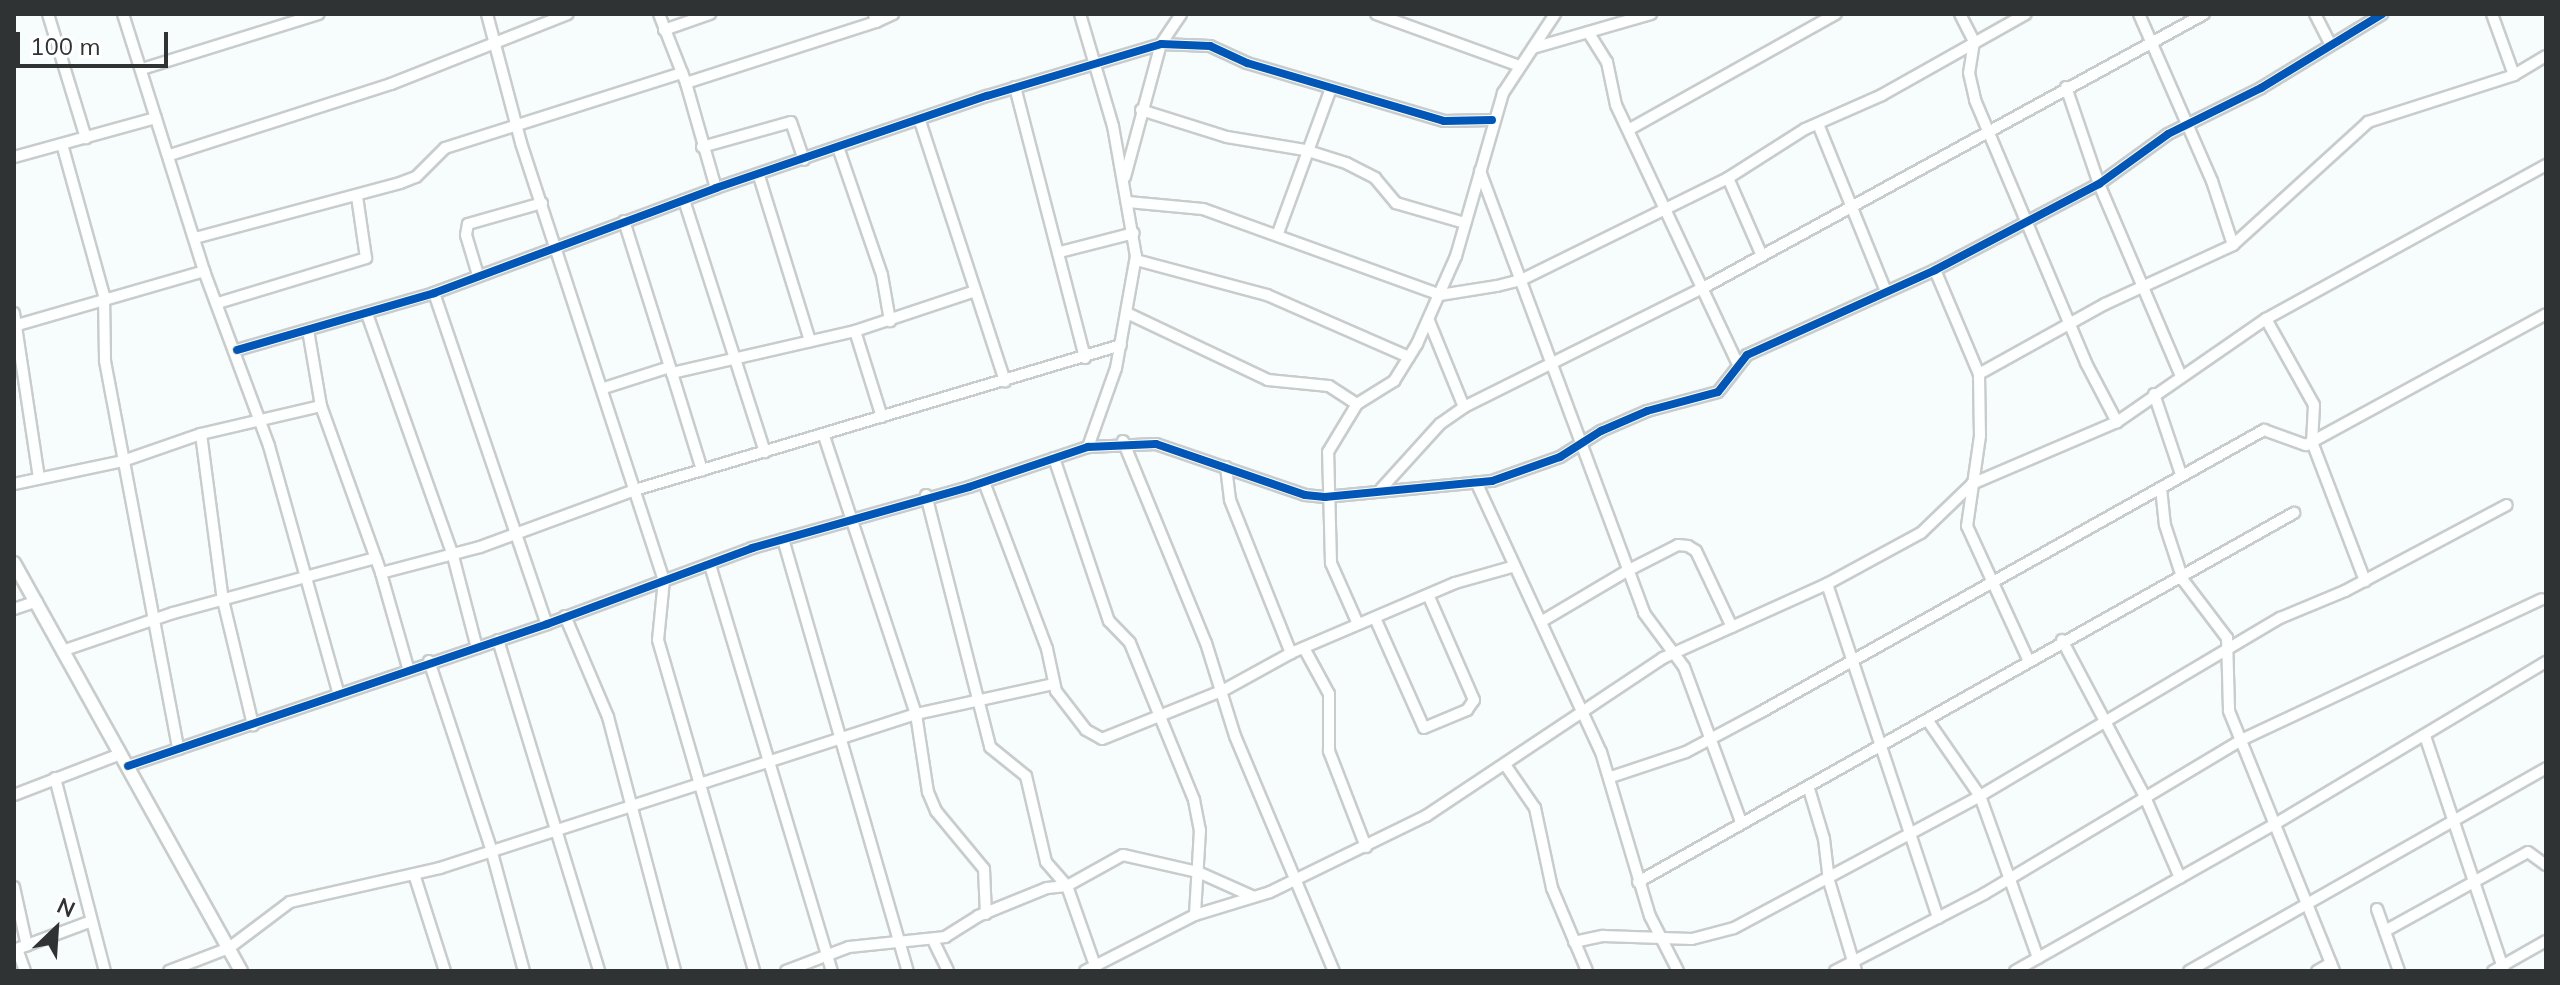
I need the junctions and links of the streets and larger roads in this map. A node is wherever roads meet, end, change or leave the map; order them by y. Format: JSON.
{"nodes":[{"id":1,"x":48,"y":14,"type":"edge"},
{"id":2,"x":123,"y":14,"type":"edge"},
{"id":3,"x":319,"y":14,"type":"edge"},
{"id":4,"x":487,"y":14,"type":"edge"},
{"id":5,"x":568,"y":14,"type":"edge"},
{"id":6,"x":659,"y":14,"type":"edge"},
{"id":7,"x":710,"y":14,"type":"edge"},
{"id":8,"x":893,"y":14,"type":"edge"},
{"id":9,"x":1080,"y":14,"type":"edge"},
{"id":10,"x":1181,"y":14,"type":"edge"},
{"id":11,"x":1376,"y":14,"type":"edge"},
{"id":12,"x":1555,"y":14,"type":"edge"},
{"id":13,"x":1651,"y":14,"type":"edge"},
{"id":14,"x":1836,"y":14,"type":"edge"},
{"id":15,"x":1960,"y":14,"type":"edge"},
{"id":16,"x":2026,"y":14,"type":"edge"},
{"id":17,"x":2139,"y":14,"type":"edge"},
{"id":18,"x":2204,"y":14,"type":"edge"},
{"id":19,"x":2315,"y":14,"type":"edge"},
{"id":20,"x":2382,"y":14,"type":"edge"},
{"id":21,"x":2492,"y":14,"type":"edge"},
{"id":22,"x":875,"y":18,"type":"edge"},
{"id":23,"x":1172,"y":19,"type":"edge"},
{"id":24,"x":664,"y":30,"type":"junction"},
{"id":25,"x":1590,"y":35,"type":"junction"},
{"id":26,"x":493,"y":41,"type":"junction"},
{"id":27,"x":1974,"y":42,"type":"junction"},
{"id":28,"x":2151,"y":42,"type":"junction"},
{"id":29,"x":1161,"y":44,"type":"junction"},
{"id":30,"x":2330,"y":44,"type":"junction"},
{"id":31,"x":1532,"y":49,"type":"junction"},
{"id":32,"x":2546,"y":56,"type":"edge"},
{"id":33,"x":1094,"y":65,"type":"junction"},
{"id":34,"x":1520,"y":66,"type":"junction"},
{"id":35,"x":142,"y":69,"type":"junction"},
{"id":36,"x":2514,"y":75,"type":"junction"},
{"id":37,"x":684,"y":78,"type":"junction"},
{"id":38,"x":1015,"y":87,"type":"junction"},
{"id":39,"x":2066,"y":87,"type":"junction"},
{"id":40,"x":1331,"y":88,"type":"junction"},
{"id":41,"x":1141,"y":110,"type":"junction"},
{"id":42,"x":156,"y":118,"type":"junction"},
{"id":43,"x":1492,"y":120,"type":"junction"},
{"id":44,"x":920,"y":121,"type":"junction"},
{"id":45,"x":1818,"y":124,"type":"junction"},
{"id":46,"x":2187,"y":125,"type":"junction"},
{"id":47,"x":517,"y":126,"type":"junction"},
{"id":48,"x":1630,"y":129,"type":"junction"},
{"id":49,"x":1991,"y":132,"type":"junction"},
{"id":50,"x":86,"y":138,"type":"junction"},
{"id":51,"x":62,"y":144,"type":"junction"},
{"id":52,"x":702,"y":147,"type":"junction"},
{"id":53,"x":839,"y":150,"type":"junction"},
{"id":54,"x":1305,"y":150,"type":"junction"},
{"id":55,"x":170,"y":155,"type":"junction"},
{"id":56,"x":14,"y":157,"type":"edge"},
{"id":57,"x":804,"y":160,"type":"junction"},
{"id":58,"x":2546,"y":165,"type":"edge"},
{"id":59,"x":1480,"y":171,"type":"junction"},
{"id":60,"x":759,"y":176,"type":"junction"},
{"id":61,"x":1728,"y":178,"type":"junction"},
{"id":62,"x":1124,"y":179,"type":"junction"},
{"id":63,"x":2099,"y":184,"type":"junction"},
{"id":64,"x":716,"y":188,"type":"junction"},
{"id":65,"x":357,"y":196,"type":"junction"},
{"id":66,"x":684,"y":200,"type":"junction"},
{"id":67,"x":1128,"y":202,"type":"junction"},
{"id":68,"x":542,"y":203,"type":"junction"},
{"id":69,"x":1664,"y":208,"type":"junction"},
{"id":70,"x":1850,"y":208,"type":"junction"},
{"id":71,"x":624,"y":221,"type":"junction"},
{"id":72,"x":2027,"y":221,"type":"junction"},
{"id":73,"x":1465,"y":223,"type":"junction"},
{"id":74,"x":1134,"y":233,"type":"junction"},
{"id":75,"x":1278,"y":233,"type":"junction"},
{"id":76,"x":195,"y":238,"type":"junction"},
{"id":77,"x":2233,"y":245,"type":"junction"},
{"id":78,"x":557,"y":246,"type":"junction"},
{"id":79,"x":1060,"y":252,"type":"junction"},
{"id":80,"x":1762,"y":256,"type":"junction"},
{"id":81,"x":1136,"y":260,"type":"junction"},
{"id":82,"x":1935,"y":270,"type":"junction"},
{"id":83,"x":204,"y":271,"type":"junction"},
{"id":84,"x":478,"y":275,"type":"junction"},
{"id":85,"x":1521,"y":280,"type":"junction"},
{"id":86,"x":2143,"y":286,"type":"junction"},
{"id":87,"x":1703,"y":288,"type":"junction"},
{"id":88,"x":1885,"y":289,"type":"junction"},
{"id":89,"x":975,"y":291,"type":"junction"},
{"id":90,"x":434,"y":293,"type":"junction"},
{"id":91,"x":1440,"y":295,"type":"junction"},
{"id":92,"x":104,"y":302,"type":"junction"},
{"id":93,"x":218,"y":303,"type":"junction"},
{"id":94,"x":14,"y":313,"type":"edge"},
{"id":95,"x":367,"y":314,"type":"junction"},
{"id":96,"x":1129,"y":314,"type":"junction"},
{"id":97,"x":2546,"y":314,"type":"edge"},
{"id":98,"x":2266,"y":319,"type":"junction"},
{"id":99,"x":890,"y":321,"type":"junction"},
{"id":100,"x":1429,"y":321,"type":"junction"},
{"id":101,"x":2070,"y":323,"type":"junction"},
{"id":102,"x":15,"y":326,"type":"edge"},
{"id":103,"x":308,"y":330,"type":"junction"},
{"id":104,"x":855,"y":331,"type":"junction"},
{"id":105,"x":810,"y":341,"type":"junction"},
{"id":106,"x":1121,"y":345,"type":"junction"},
{"id":107,"x":237,"y":350,"type":"junction"},
{"id":108,"x":1409,"y":357,"type":"junction"},
{"id":109,"x":1085,"y":358,"type":"junction"},
{"id":110,"x":736,"y":359,"type":"junction"},
{"id":111,"x":1553,"y":363,"type":"junction"},
{"id":112,"x":1738,"y":364,"type":"junction"},
{"id":113,"x":671,"y":370,"type":"junction"},
{"id":114,"x":1979,"y":374,"type":"junction"},
{"id":115,"x":2181,"y":376,"type":"junction"},
{"id":116,"x":1005,"y":381,"type":"junction"},
{"id":117,"x":604,"y":388,"type":"junction"},
{"id":118,"x":2154,"y":394,"type":"junction"},
{"id":119,"x":1357,"y":404,"type":"junction"},
{"id":120,"x":321,"y":406,"type":"junction"},
{"id":121,"x":1464,"y":407,"type":"junction"},
{"id":122,"x":882,"y":417,"type":"junction"},
{"id":123,"x":260,"y":419,"type":"junction"},
{"id":124,"x":2117,"y":422,"type":"junction"},
{"id":125,"x":201,"y":434,"type":"junction"},
{"id":126,"x":824,"y":436,"type":"junction"},
{"id":127,"x":1123,"y":441,"type":"junction"},
{"id":128,"x":2312,"y":442,"type":"junction"},
{"id":129,"x":1581,"y":445,"type":"junction"},
{"id":130,"x":1088,"y":447,"type":"junction"},
{"id":131,"x":765,"y":452,"type":"junction"},
{"id":132,"x":1054,"y":458,"type":"junction"},
{"id":133,"x":123,"y":461,"type":"junction"},
{"id":134,"x":1226,"y":467,"type":"junction"},
{"id":135,"x":702,"y":470,"type":"junction"},
{"id":136,"x":2181,"y":474,"type":"junction"},
{"id":137,"x":39,"y":478,"type":"junction"},
{"id":138,"x":984,"y":482,"type":"junction"},
{"id":139,"x":14,"y":484,"type":"edge"},
{"id":140,"x":1477,"y":484,"type":"junction"},
{"id":141,"x":1972,"y":484,"type":"junction"},
{"id":142,"x":2161,"y":488,"type":"junction"},
{"id":143,"x":1381,"y":489,"type":"junction"},
{"id":144,"x":635,"y":490,"type":"junction"},
{"id":145,"x":926,"y":495,"type":"junction"},
{"id":146,"x":1333,"y":496,"type":"junction"},
{"id":147,"x":2507,"y":505,"type":"dead end"},
{"id":148,"x":2294,"y":513,"type":"dead end"},
{"id":149,"x":850,"y":517,"type":"junction"},
{"id":150,"x":515,"y":533,"type":"junction"},
{"id":151,"x":783,"y":539,"type":"junction"},
{"id":152,"x":453,"y":556,"type":"junction"},
{"id":153,"x":376,"y":558,"type":"junction"},
{"id":154,"x":14,"y":563,"type":"edge"},
{"id":155,"x":710,"y":565,"type":"junction"},
{"id":156,"x":1515,"y":566,"type":"junction"},
{"id":157,"x":1627,"y":571,"type":"junction"},
{"id":158,"x":381,"y":573,"type":"junction"},
{"id":159,"x":2181,"y":573,"type":"junction"},
{"id":160,"x":307,"y":577,"type":"junction"},
{"id":161,"x":664,"y":580,"type":"junction"},
{"id":162,"x":2365,"y":581,"type":"junction"},
{"id":163,"x":1990,"y":583,"type":"junction"},
{"id":164,"x":1827,"y":584,"type":"junction"},
{"id":165,"x":2544,"y":596,"type":"edge"},
{"id":166,"x":1429,"y":597,"type":"junction"},
{"id":167,"x":223,"y":600,"type":"junction"},
{"id":168,"x":37,"y":601,"type":"junction"},
{"id":169,"x":14,"y":609,"type":"edge"},
{"id":170,"x":2546,"y":611,"type":"edge"},
{"id":171,"x":565,"y":616,"type":"junction"},
{"id":172,"x":1375,"y":618,"type":"junction"},
{"id":173,"x":152,"y":620,"type":"junction"},
{"id":174,"x":1544,"y":620,"type":"junction"},
{"id":175,"x":547,"y":624,"type":"junction"},
{"id":176,"x":1358,"y":624,"type":"junction"},
{"id":177,"x":1732,"y":627,"type":"junction"},
{"id":178,"x":498,"y":640,"type":"junction"},
{"id":179,"x":2062,"y":640,"type":"junction"},
{"id":180,"x":477,"y":648,"type":"junction"},
{"id":181,"x":1304,"y":648,"type":"junction"},
{"id":182,"x":62,"y":651,"type":"junction"},
{"id":183,"x":2227,"y":651,"type":"junction"},
{"id":184,"x":1674,"y":652,"type":"junction"},
{"id":185,"x":1291,"y":653,"type":"junction"},
{"id":186,"x":2028,"y":659,"type":"junction"},
{"id":187,"x":429,"y":661,"type":"junction"},
{"id":188,"x":1853,"y":661,"type":"junction"},
{"id":189,"x":2546,"y":662,"type":"edge"},
{"id":190,"x":408,"y":668,"type":"junction"},
{"id":191,"x":1054,"y":684,"type":"junction"},
{"id":192,"x":1224,"y":690,"type":"junction"},
{"id":193,"x":338,"y":692,"type":"junction"},
{"id":194,"x":979,"y":697,"type":"junction"},
{"id":195,"x":1583,"y":712,"type":"junction"},
{"id":196,"x":916,"y":714,"type":"junction"},
{"id":197,"x":1162,"y":714,"type":"junction"},
{"id":198,"x":1928,"y":721,"type":"junction"},
{"id":199,"x":2101,"y":721,"type":"junction"},
{"id":200,"x":253,"y":725,"type":"junction"},
{"id":201,"x":1713,"y":736,"type":"junction"},
{"id":202,"x":2425,"y":736,"type":"junction"},
{"id":203,"x":841,"y":737,"type":"junction"},
{"id":204,"x":2241,"y":740,"type":"junction"},
{"id":205,"x":178,"y":749,"type":"junction"},
{"id":206,"x":1882,"y":749,"type":"junction"},
{"id":207,"x":120,"y":754,"type":"junction"},
{"id":208,"x":766,"y":761,"type":"junction"},
{"id":209,"x":128,"y":766,"type":"junction"},
{"id":210,"x":1506,"y":766,"type":"junction"},
{"id":211,"x":2546,"y":768,"type":"edge"},
{"id":212,"x":1611,"y":777,"type":"junction"},
{"id":213,"x":55,"y":778,"type":"junction"},
{"id":214,"x":701,"y":783,"type":"junction"},
{"id":215,"x":1809,"y":789,"type":"junction"},
{"id":216,"x":14,"y":795,"type":"edge"},
{"id":217,"x":1980,"y":796,"type":"junction"},
{"id":218,"x":2145,"y":797,"type":"junction"},
{"id":219,"x":629,"y":806,"type":"junction"},
{"id":220,"x":1741,"y":822,"type":"junction"},
{"id":221,"x":2455,"y":823,"type":"junction"},
{"id":222,"x":2275,"y":824,"type":"junction"},
{"id":223,"x":558,"y":829,"type":"junction"},
{"id":224,"x":1907,"y":834,"type":"junction"},
{"id":225,"x":1366,"y":847,"type":"junction"},
{"id":226,"x":491,"y":849,"type":"junction"},
{"id":227,"x":2546,"y":865,"type":"edge"},
{"id":228,"x":1198,"y":872,"type":"junction"},
{"id":229,"x":414,"y":874,"type":"junction"},
{"id":230,"x":1828,"y":875,"type":"junction"},
{"id":231,"x":2011,"y":876,"type":"junction"},
{"id":232,"x":1297,"y":878,"type":"junction"},
{"id":233,"x":2180,"y":878,"type":"junction"},
{"id":234,"x":1638,"y":882,"type":"junction"},
{"id":235,"x":2471,"y":883,"type":"junction"},
{"id":236,"x":1067,"y":886,"type":"junction"},
{"id":237,"x":14,"y":887,"type":"edge"},
{"id":238,"x":1254,"y":897,"type":"junction"},
{"id":239,"x":2308,"y":904,"type":"junction"},
{"id":240,"x":2377,"y":909,"type":"dead end"},
{"id":241,"x":986,"y":914,"type":"junction"},
{"id":242,"x":1195,"y":915,"type":"junction"},
{"id":243,"x":1938,"y":918,"type":"junction"},
{"id":244,"x":89,"y":922,"type":"junction"},
{"id":245,"x":2385,"y":931,"type":"junction"},
{"id":246,"x":1661,"y":938,"type":"junction"},
{"id":247,"x":933,"y":940,"type":"junction"},
{"id":248,"x":899,"y":941,"type":"junction"},
{"id":249,"x":2546,"y":941,"type":"edge"},
{"id":250,"x":1574,"y":942,"type":"junction"},
{"id":251,"x":20,"y":948,"type":"edge"},
{"id":252,"x":229,"y":948,"type":"junction"},
{"id":253,"x":824,"y":957,"type":"junction"},
{"id":254,"x":2038,"y":958,"type":"junction"},
{"id":255,"x":1855,"y":967,"type":"edge"},
{"id":256,"x":2332,"y":967,"type":"edge"},
{"id":257,"x":1092,"y":969,"type":"edge"},
{"id":258,"x":2499,"y":969,"type":"edge"},
{"id":259,"x":177,"y":970,"type":"edge"},
{"id":260,"x":25,"y":971,"type":"edge"},
{"id":261,"x":105,"y":971,"type":"edge"},
{"id":262,"x":241,"y":971,"type":"edge"},
{"id":263,"x":445,"y":971,"type":"edge"},
{"id":264,"x":524,"y":971,"type":"edge"},
{"id":265,"x":599,"y":971,"type":"edge"},
{"id":266,"x":675,"y":971,"type":"edge"},
{"id":267,"x":754,"y":971,"type":"edge"},
{"id":268,"x":786,"y":971,"type":"edge"},
{"id":269,"x":832,"y":971,"type":"edge"},
{"id":270,"x":908,"y":971,"type":"edge"},
{"id":271,"x":948,"y":971,"type":"edge"},
{"id":272,"x":1334,"y":971,"type":"edge"},
{"id":273,"x":1587,"y":971,"type":"edge"},
{"id":274,"x":1678,"y":971,"type":"edge"},
{"id":275,"x":1835,"y":971,"type":"edge"},
{"id":276,"x":2015,"y":971,"type":"edge"},
{"id":277,"x":2189,"y":971,"type":"edge"},
{"id":278,"x":2317,"y":971,"type":"edge"},
{"id":279,"x":2399,"y":971,"type":"edge"}],
"edges":[{"from":1,"to":50,"type":"street"},
{"from":2,"to":35,"type":"street"},
{"from":3,"to":35,"type":"street"},
{"from":4,"to":26,"type":"street"},
{"from":5,"to":26,"type":"street"},
{"from":6,"to":24,"type":"street"},
{"from":7,"to":24,"type":"street"},
{"from":8,"to":22,"type":"street"},
{"from":9,"to":33,"type":"street"},
{"from":10,"to":23,"type":"street"},
{"from":11,"to":34,"type":"street"},
{"from":12,"to":31,"type":"street"},
{"from":13,"to":25,"type":"street"},
{"from":14,"to":48,"type":"street"},
{"from":15,"to":27,"type":"street"},
{"from":16,"to":27,"type":"street"},
{"from":17,"to":28,"type":"street"},
{"from":18,"to":28,"type":"street"},
{"from":19,"to":30,"type":"street"},
{"from":20,"to":30,"type":"street"},
{"from":21,"to":36,"type":"street"},
{"from":22,"to":37,"type":"street"},
{"from":23,"to":29,"type":"street"},
{"from":24,"to":37,"type":"street"},
{"from":25,"to":31,"type":"street"},
{"from":25,"to":48,"type":"street"},
{"from":26,"to":47,"type":"street"},
{"from":26,"to":55,"type":"street"},
{"from":27,"to":45,"type":"street"},
{"from":27,"to":49,"type":"street"},
{"from":28,"to":39,"type":"street"},
{"from":28,"to":46,"type":"street"},
{"from":29,"to":33,"type":"street"},
{"from":29,"to":40,"type":"street"},
{"from":29,"to":41,"type":"street"},
{"from":30,"to":46,"type":"street"},
{"from":31,"to":34,"type":"street"},
{"from":32,"to":36,"type":"street"},
{"from":33,"to":38,"type":"street"},
{"from":33,"to":62,"type":"street"},
{"from":34,"to":43,"type":"street"},
{"from":35,"to":42,"type":"street"},
{"from":36,"to":77,"type":"street"},
{"from":37,"to":47,"type":"street"},
{"from":37,"to":52,"type":"street"},
{"from":38,"to":44,"type":"street"},
{"from":38,"to":79,"type":"street"},
{"from":39,"to":49,"type":"street"},
{"from":39,"to":63,"type":"street"},
{"from":40,"to":43,"type":"street"},
{"from":40,"to":54,"type":"street"},
{"from":41,"to":54,"type":"street"},
{"from":41,"to":62,"type":"street"},
{"from":42,"to":50,"type":"street"},
{"from":42,"to":55,"type":"street"},
{"from":43,"to":59,"type":"street"},
{"from":44,"to":53,"type":"street"},
{"from":44,"to":89,"type":"street"},
{"from":45,"to":61,"type":"street"},
{"from":45,"to":70,"type":"street"},
{"from":46,"to":63,"type":"street"},
{"from":46,"to":77,"type":"street"},
{"from":47,"to":65,"type":"street"},
{"from":47,"to":68,"type":"street"},
{"from":48,"to":69,"type":"street"},
{"from":49,"to":70,"type":"street"},
{"from":49,"to":72,"type":"street"},
{"from":50,"to":51,"type":"street"},
{"from":51,"to":56,"type":"street"},
{"from":51,"to":92,"type":"street"},
{"from":52,"to":57,"type":"street"},
{"from":52,"to":64,"type":"street"},
{"from":53,"to":57,"type":"street"},
{"from":53,"to":99,"type":"street"},
{"from":54,"to":73,"type":"street"},
{"from":54,"to":75,"type":"street"},
{"from":55,"to":76,"type":"street"},
{"from":57,"to":60,"type":"street"},
{"from":58,"to":98,"type":"street"},
{"from":59,"to":73,"type":"street"},
{"from":59,"to":85,"type":"street"},
{"from":60,"to":64,"type":"street"},
{"from":60,"to":105,"type":"street"},
{"from":61,"to":69,"type":"street"},
{"from":61,"to":80,"type":"street"},
{"from":62,"to":67,"type":"street"},
{"from":63,"to":72,"type":"street"},
{"from":63,"to":86,"type":"street"},
{"from":64,"to":66,"type":"street"},
{"from":65,"to":76,"type":"street"},
{"from":65,"to":93,"type":"street"},
{"from":66,"to":71,"type":"street"},
{"from":66,"to":110,"type":"street"},
{"from":67,"to":74,"type":"street"},
{"from":67,"to":75,"type":"street"},
{"from":68,"to":78,"type":"street"},
{"from":68,"to":84,"type":"street"},
{"from":69,"to":85,"type":"street"},
{"from":69,"to":87,"type":"street"},
{"from":70,"to":80,"type":"street"},
{"from":70,"to":88,"type":"street"},
{"from":71,"to":78,"type":"street"},
{"from":71,"to":113,"type":"street"},
{"from":72,"to":82,"type":"street"},
{"from":72,"to":101,"type":"street"},
{"from":73,"to":91,"type":"street"},
{"from":74,"to":79,"type":"street"},
{"from":74,"to":81,"type":"street"},
{"from":75,"to":91,"type":"street"},
{"from":76,"to":83,"type":"street"},
{"from":77,"to":86,"type":"street"},
{"from":78,"to":84,"type":"street"},
{"from":78,"to":117,"type":"street"},
{"from":79,"to":109,"type":"street"},
{"from":80,"to":87,"type":"street"},
{"from":81,"to":96,"type":"street"},
{"from":81,"to":108,"type":"street"},
{"from":82,"to":88,"type":"street"},
{"from":82,"to":114,"type":"street"},
{"from":83,"to":92,"type":"street"},
{"from":83,"to":93,"type":"street"},
{"from":84,"to":90,"type":"street"},
{"from":85,"to":91,"type":"street"},
{"from":85,"to":111,"type":"street"},
{"from":86,"to":101,"type":"street"},
{"from":86,"to":115,"type":"street"},
{"from":87,"to":111,"type":"street"},
{"from":87,"to":112,"type":"street"},
{"from":88,"to":112,"type":"street"},
{"from":89,"to":99,"type":"street"},
{"from":89,"to":116,"type":"street"},
{"from":90,"to":95,"type":"street"},
{"from":90,"to":150,"type":"street"},
{"from":91,"to":100,"type":"street"},
{"from":92,"to":102,"type":"street"},
{"from":92,"to":133,"type":"street"},
{"from":93,"to":107,"type":"street"},
{"from":94,"to":102,"type":"street"},
{"from":95,"to":103,"type":"street"},
{"from":95,"to":152,"type":"street"},
{"from":96,"to":106,"type":"street"},
{"from":96,"to":119,"type":"street"},
{"from":97,"to":128,"type":"street"},
{"from":98,"to":115,"type":"street"},
{"from":98,"to":128,"type":"street"},
{"from":99,"to":104,"type":"street"},
{"from":100,"to":108,"type":"street"},
{"from":100,"to":121,"type":"street"},
{"from":101,"to":114,"type":"street"},
{"from":101,"to":124,"type":"street"},
{"from":102,"to":137,"type":"street"},
{"from":103,"to":107,"type":"street"},
{"from":103,"to":120,"type":"street"},
{"from":104,"to":105,"type":"street"},
{"from":104,"to":122,"type":"street"},
{"from":105,"to":110,"type":"street"},
{"from":106,"to":109,"type":"street"},
{"from":106,"to":130,"type":"street"},
{"from":107,"to":123,"type":"street"},
{"from":108,"to":119,"type":"street"},
{"from":109,"to":116,"type":"street"},
{"from":110,"to":113,"type":"street"},
{"from":110,"to":131,"type":"street"},
{"from":111,"to":121,"type":"street"},
{"from":111,"to":129,"type":"street"},
{"from":112,"to":129,"type":"street"},
{"from":113,"to":117,"type":"street"},
{"from":113,"to":135,"type":"street"},
{"from":114,"to":141,"type":"street"},
{"from":115,"to":118,"type":"street"},
{"from":116,"to":122,"type":"street"},
{"from":117,"to":144,"type":"street"},
{"from":118,"to":124,"type":"street"},
{"from":118,"to":136,"type":"street"},
{"from":119,"to":146,"type":"street"},
{"from":120,"to":123,"type":"street"},
{"from":120,"to":153,"type":"street"},
{"from":121,"to":143,"type":"street"},
{"from":122,"to":126,"type":"street"},
{"from":123,"to":125,"type":"street"},
{"from":123,"to":160,"type":"street"},
{"from":124,"to":141,"type":"street"},
{"from":125,"to":133,"type":"street"},
{"from":125,"to":167,"type":"street"},
{"from":126,"to":131,"type":"street"},
{"from":126,"to":149,"type":"street"},
{"from":127,"to":130,"type":"street"},
{"from":127,"to":134,"type":"street"},
{"from":127,"to":192,"type":"street"},
{"from":128,"to":136,"type":"street"},
{"from":128,"to":162,"type":"street"},
{"from":129,"to":140,"type":"street"},
{"from":129,"to":157,"type":"street"},
{"from":130,"to":132,"type":"street"},
{"from":131,"to":135,"type":"street"},
{"from":132,"to":138,"type":"street"},
{"from":132,"to":197,"type":"street"},
{"from":133,"to":137,"type":"street"},
{"from":133,"to":173,"type":"street"},
{"from":134,"to":146,"type":"street"},
{"from":134,"to":185,"type":"street"},
{"from":135,"to":144,"type":"street"},
{"from":136,"to":142,"type":"street"},
{"from":137,"to":139,"type":"street"},
{"from":138,"to":145,"type":"street"},
{"from":138,"to":191,"type":"street"},
{"from":140,"to":143,"type":"street"},
{"from":140,"to":156,"type":"street"},
{"from":141,"to":163,"type":"street"},
{"from":141,"to":164,"type":"street"},
{"from":142,"to":159,"type":"street"},
{"from":142,"to":163,"type":"street"},
{"from":143,"to":146,"type":"street"},
{"from":144,"to":150,"type":"street"},
{"from":144,"to":161,"type":"street"},
{"from":145,"to":149,"type":"street"},
{"from":145,"to":194,"type":"street"},
{"from":146,"to":176,"type":"street"},
{"from":147,"to":162,"type":"street"},
{"from":148,"to":159,"type":"street"},
{"from":149,"to":151,"type":"street"},
{"from":149,"to":196,"type":"street"},
{"from":150,"to":152,"type":"street"},
{"from":150,"to":175,"type":"street"},
{"from":151,"to":155,"type":"street"},
{"from":151,"to":203,"type":"street"},
{"from":152,"to":158,"type":"street"},
{"from":152,"to":180,"type":"street"},
{"from":153,"to":158,"type":"street"},
{"from":153,"to":160,"type":"street"},
{"from":154,"to":168,"type":"street"},
{"from":155,"to":161,"type":"street"},
{"from":155,"to":208,"type":"street"},
{"from":156,"to":166,"type":"street"},
{"from":156,"to":174,"type":"street"},
{"from":157,"to":174,"type":"street"},
{"from":157,"to":177,"type":"street"},
{"from":157,"to":184,"type":"street"},
{"from":158,"to":190,"type":"street"},
{"from":159,"to":179,"type":"street"},
{"from":159,"to":183,"type":"street"},
{"from":160,"to":167,"type":"street"},
{"from":160,"to":193,"type":"street"},
{"from":161,"to":171,"type":"street"},
{"from":161,"to":214,"type":"street"},
{"from":162,"to":183,"type":"street"},
{"from":163,"to":186,"type":"street"},
{"from":163,"to":188,"type":"street"},
{"from":164,"to":177,"type":"street"},
{"from":164,"to":188,"type":"street"},
{"from":165,"to":170,"type":"street"},
{"from":165,"to":204,"type":"street"},
{"from":166,"to":172,"type":"street"},
{"from":166,"to":172,"type":"street"},
{"from":167,"to":173,"type":"street"},
{"from":167,"to":200,"type":"street"},
{"from":168,"to":169,"type":"street"},
{"from":168,"to":182,"type":"street"},
{"from":171,"to":175,"type":"street"},
{"from":171,"to":219,"type":"street"},
{"from":172,"to":176,"type":"street"},
{"from":173,"to":182,"type":"street"},
{"from":173,"to":205,"type":"street"},
{"from":174,"to":195,"type":"street"},
{"from":175,"to":178,"type":"street"},
{"from":176,"to":181,"type":"street"},
{"from":177,"to":184,"type":"street"},
{"from":178,"to":180,"type":"street"},
{"from":178,"to":223,"type":"street"},
{"from":179,"to":186,"type":"street"},
{"from":179,"to":199,"type":"street"},
{"from":180,"to":187,"type":"street"},
{"from":181,"to":185,"type":"street"},
{"from":181,"to":225,"type":"street"},
{"from":182,"to":207,"type":"street"},
{"from":183,"to":199,"type":"street"},
{"from":183,"to":204,"type":"street"},
{"from":184,"to":195,"type":"street"},
{"from":184,"to":201,"type":"street"},
{"from":185,"to":192,"type":"street"},
{"from":186,"to":198,"type":"street"},
{"from":187,"to":190,"type":"street"},
{"from":187,"to":226,"type":"street"},
{"from":188,"to":201,"type":"street"},
{"from":188,"to":206,"type":"street"},
{"from":189,"to":202,"type":"street"},
{"from":190,"to":193,"type":"street"},
{"from":191,"to":194,"type":"street"},
{"from":191,"to":197,"type":"street"},
{"from":192,"to":197,"type":"street"},
{"from":192,"to":232,"type":"street"},
{"from":193,"to":200,"type":"street"},
{"from":194,"to":196,"type":"street"},
{"from":194,"to":236,"type":"street"},
{"from":195,"to":210,"type":"street"},
{"from":195,"to":212,"type":"street"},
{"from":196,"to":203,"type":"street"},
{"from":196,"to":241,"type":"street"},
{"from":197,"to":228,"type":"street"},
{"from":198,"to":206,"type":"street"},
{"from":198,"to":217,"type":"street"},
{"from":199,"to":217,"type":"street"},
{"from":199,"to":218,"type":"street"},
{"from":200,"to":205,"type":"street"},
{"from":201,"to":212,"type":"street"},
{"from":201,"to":220,"type":"street"},
{"from":202,"to":221,"type":"street"},
{"from":202,"to":222,"type":"street"},
{"from":203,"to":208,"type":"street"},
{"from":203,"to":248,"type":"street"},
{"from":204,"to":218,"type":"street"},
{"from":204,"to":222,"type":"street"},
{"from":205,"to":209,"type":"street"},
{"from":206,"to":215,"type":"street"},
{"from":206,"to":224,"type":"street"},
{"from":207,"to":209,"type":"street"},
{"from":207,"to":213,"type":"street"},
{"from":208,"to":214,"type":"street"},
{"from":208,"to":253,"type":"street"},
{"from":209,"to":252,"type":"street"},
{"from":210,"to":225,"type":"street"},
{"from":210,"to":250,"type":"street"},
{"from":211,"to":221,"type":"street"},
{"from":212,"to":234,"type":"street"},
{"from":213,"to":216,"type":"street"},
{"from":213,"to":244,"type":"street"},
{"from":214,"to":219,"type":"street"},
{"from":214,"to":267,"type":"street"},
{"from":215,"to":220,"type":"street"},
{"from":215,"to":230,"type":"street"},
{"from":217,"to":224,"type":"street"},
{"from":217,"to":231,"type":"street"},
{"from":218,"to":231,"type":"street"},
{"from":218,"to":233,"type":"street"},
{"from":219,"to":223,"type":"street"},
{"from":219,"to":266,"type":"street"},
{"from":220,"to":234,"type":"street"},
{"from":221,"to":235,"type":"street"},
{"from":221,"to":239,"type":"street"},
{"from":222,"to":233,"type":"street"},
{"from":222,"to":239,"type":"street"},
{"from":223,"to":226,"type":"street"},
{"from":223,"to":265,"type":"street"},
{"from":224,"to":230,"type":"street"},
{"from":224,"to":243,"type":"street"},
{"from":225,"to":232,"type":"street"},
{"from":226,"to":229,"type":"street"},
{"from":226,"to":264,"type":"street"},
{"from":227,"to":235,"type":"street"},
{"from":228,"to":236,"type":"street"},
{"from":228,"to":238,"type":"street"},
{"from":228,"to":242,"type":"street"},
{"from":229,"to":252,"type":"street"},
{"from":229,"to":263,"type":"street"},
{"from":230,"to":246,"type":"street"},
{"from":230,"to":255,"type":"street"},
{"from":231,"to":243,"type":"street"},
{"from":231,"to":254,"type":"street"},
{"from":232,"to":238,"type":"street"},
{"from":232,"to":272,"type":"street"},
{"from":233,"to":254,"type":"street"},
{"from":234,"to":246,"type":"street"},
{"from":235,"to":245,"type":"street"},
{"from":235,"to":258,"type":"street"},
{"from":236,"to":241,"type":"street"},
{"from":236,"to":257,"type":"street"},
{"from":237,"to":251,"type":"street"},
{"from":238,"to":242,"type":"street"},
{"from":239,"to":256,"type":"street"},
{"from":239,"to":277,"type":"street"},
{"from":240,"to":245,"type":"street"},
{"from":241,"to":247,"type":"street"},
{"from":242,"to":257,"type":"street"},
{"from":243,"to":255,"type":"street"},
{"from":244,"to":251,"type":"street"},
{"from":244,"to":261,"type":"street"},
{"from":245,"to":279,"type":"street"},
{"from":246,"to":250,"type":"street"},
{"from":246,"to":274,"type":"street"},
{"from":247,"to":248,"type":"street"},
{"from":247,"to":271,"type":"street"},
{"from":248,"to":253,"type":"street"},
{"from":248,"to":270,"type":"street"},
{"from":249,"to":258,"type":"street"},
{"from":250,"to":273,"type":"street"},
{"from":251,"to":260,"type":"street"},
{"from":252,"to":259,"type":"street"},
{"from":252,"to":262,"type":"street"},
{"from":253,"to":268,"type":"street"},
{"from":253,"to":269,"type":"street"},
{"from":254,"to":276,"type":"street"},
{"from":255,"to":275,"type":"street"},
{"from":256,"to":278,"type":"street"}]}
